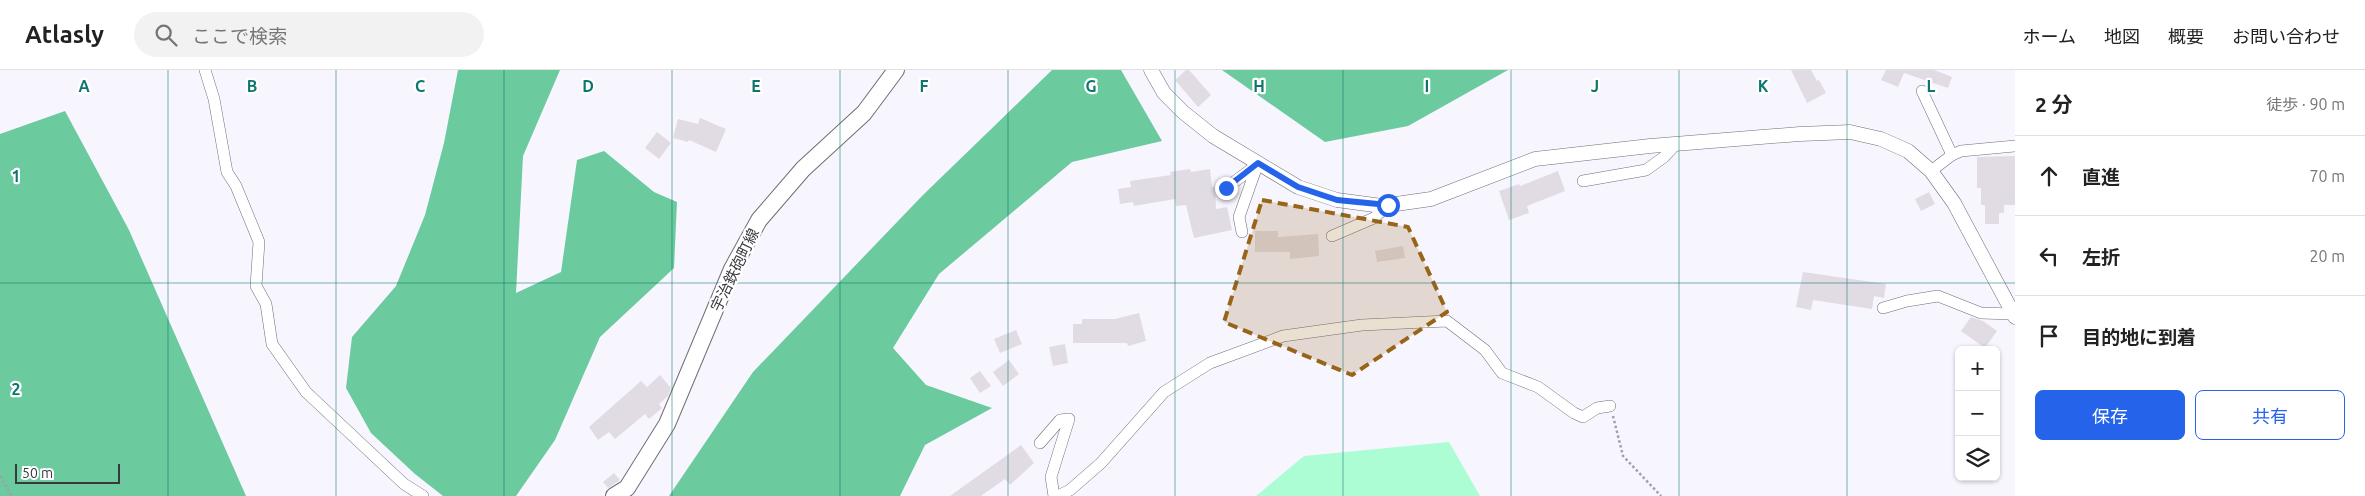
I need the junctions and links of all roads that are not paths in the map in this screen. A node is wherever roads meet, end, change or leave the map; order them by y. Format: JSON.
{"nodes":[{"id":1,"x":205,"y":70,"type":"edge"},
{"id":2,"x":896,"y":70,"type":"edge"},
{"id":3,"x":1151,"y":70,"type":"edge"},
{"id":4,"x":1922,"y":91,"type":"dead end"},
{"id":5,"x":1676,"y":144,"type":"junction"},
{"id":6,"x":2015,"y":146,"type":"edge"},
{"id":7,"x":1952,"y":154,"type":"junction"},
{"id":8,"x":1258,"y":163,"type":"junction"},
{"id":9,"x":1931,"y":171,"type":"junction"},
{"id":10,"x":1583,"y":182,"type":"dead end"},
{"id":11,"x":1226,"y":188,"type":"dead end"},
{"id":12,"x":1388,"y":205,"type":"junction"},
{"id":13,"x":1242,"y":232,"type":"dead end"},
{"id":14,"x":1332,"y":236,"type":"dead end"},
{"id":15,"x":1883,"y":308,"type":"dead end"},
{"id":16,"x":2014,"y":315,"type":"edge"},
{"id":17,"x":1610,"y":406,"type":"road end"},
{"id":18,"x":1040,"y":443,"type":"dead end"},
{"id":19,"x":423,"y":496,"type":"edge"},
{"id":20,"x":614,"y":496,"type":"edge"},
{"id":21,"x":1054,"y":496,"type":"edge"},
{"id":22,"x":1058,"y":496,"type":"edge"}],
"edges":[{"from":1,"to":19,"type":"street"},
{"from":2,"to":20,"type":"main road","name":"宇治鉄砲町線"},
{"from":3,"to":8,"type":"street"},
{"from":4,"to":7,"type":"street"},
{"from":5,"to":9,"type":"street"},
{"from":5,"to":10,"type":"street"},
{"from":5,"to":12,"type":"street"},
{"from":6,"to":7,"type":"street"},
{"from":7,"to":9,"type":"street"},
{"from":8,"to":11,"type":"street"},
{"from":8,"to":12,"type":"street"},
{"from":8,"to":13,"type":"street"},
{"from":9,"to":16,"type":"street"},
{"from":12,"to":14,"type":"street"},
{"from":15,"to":16,"type":"street"},
{"from":17,"to":22,"type":"street"},
{"from":18,"to":21,"type":"street"}]}
